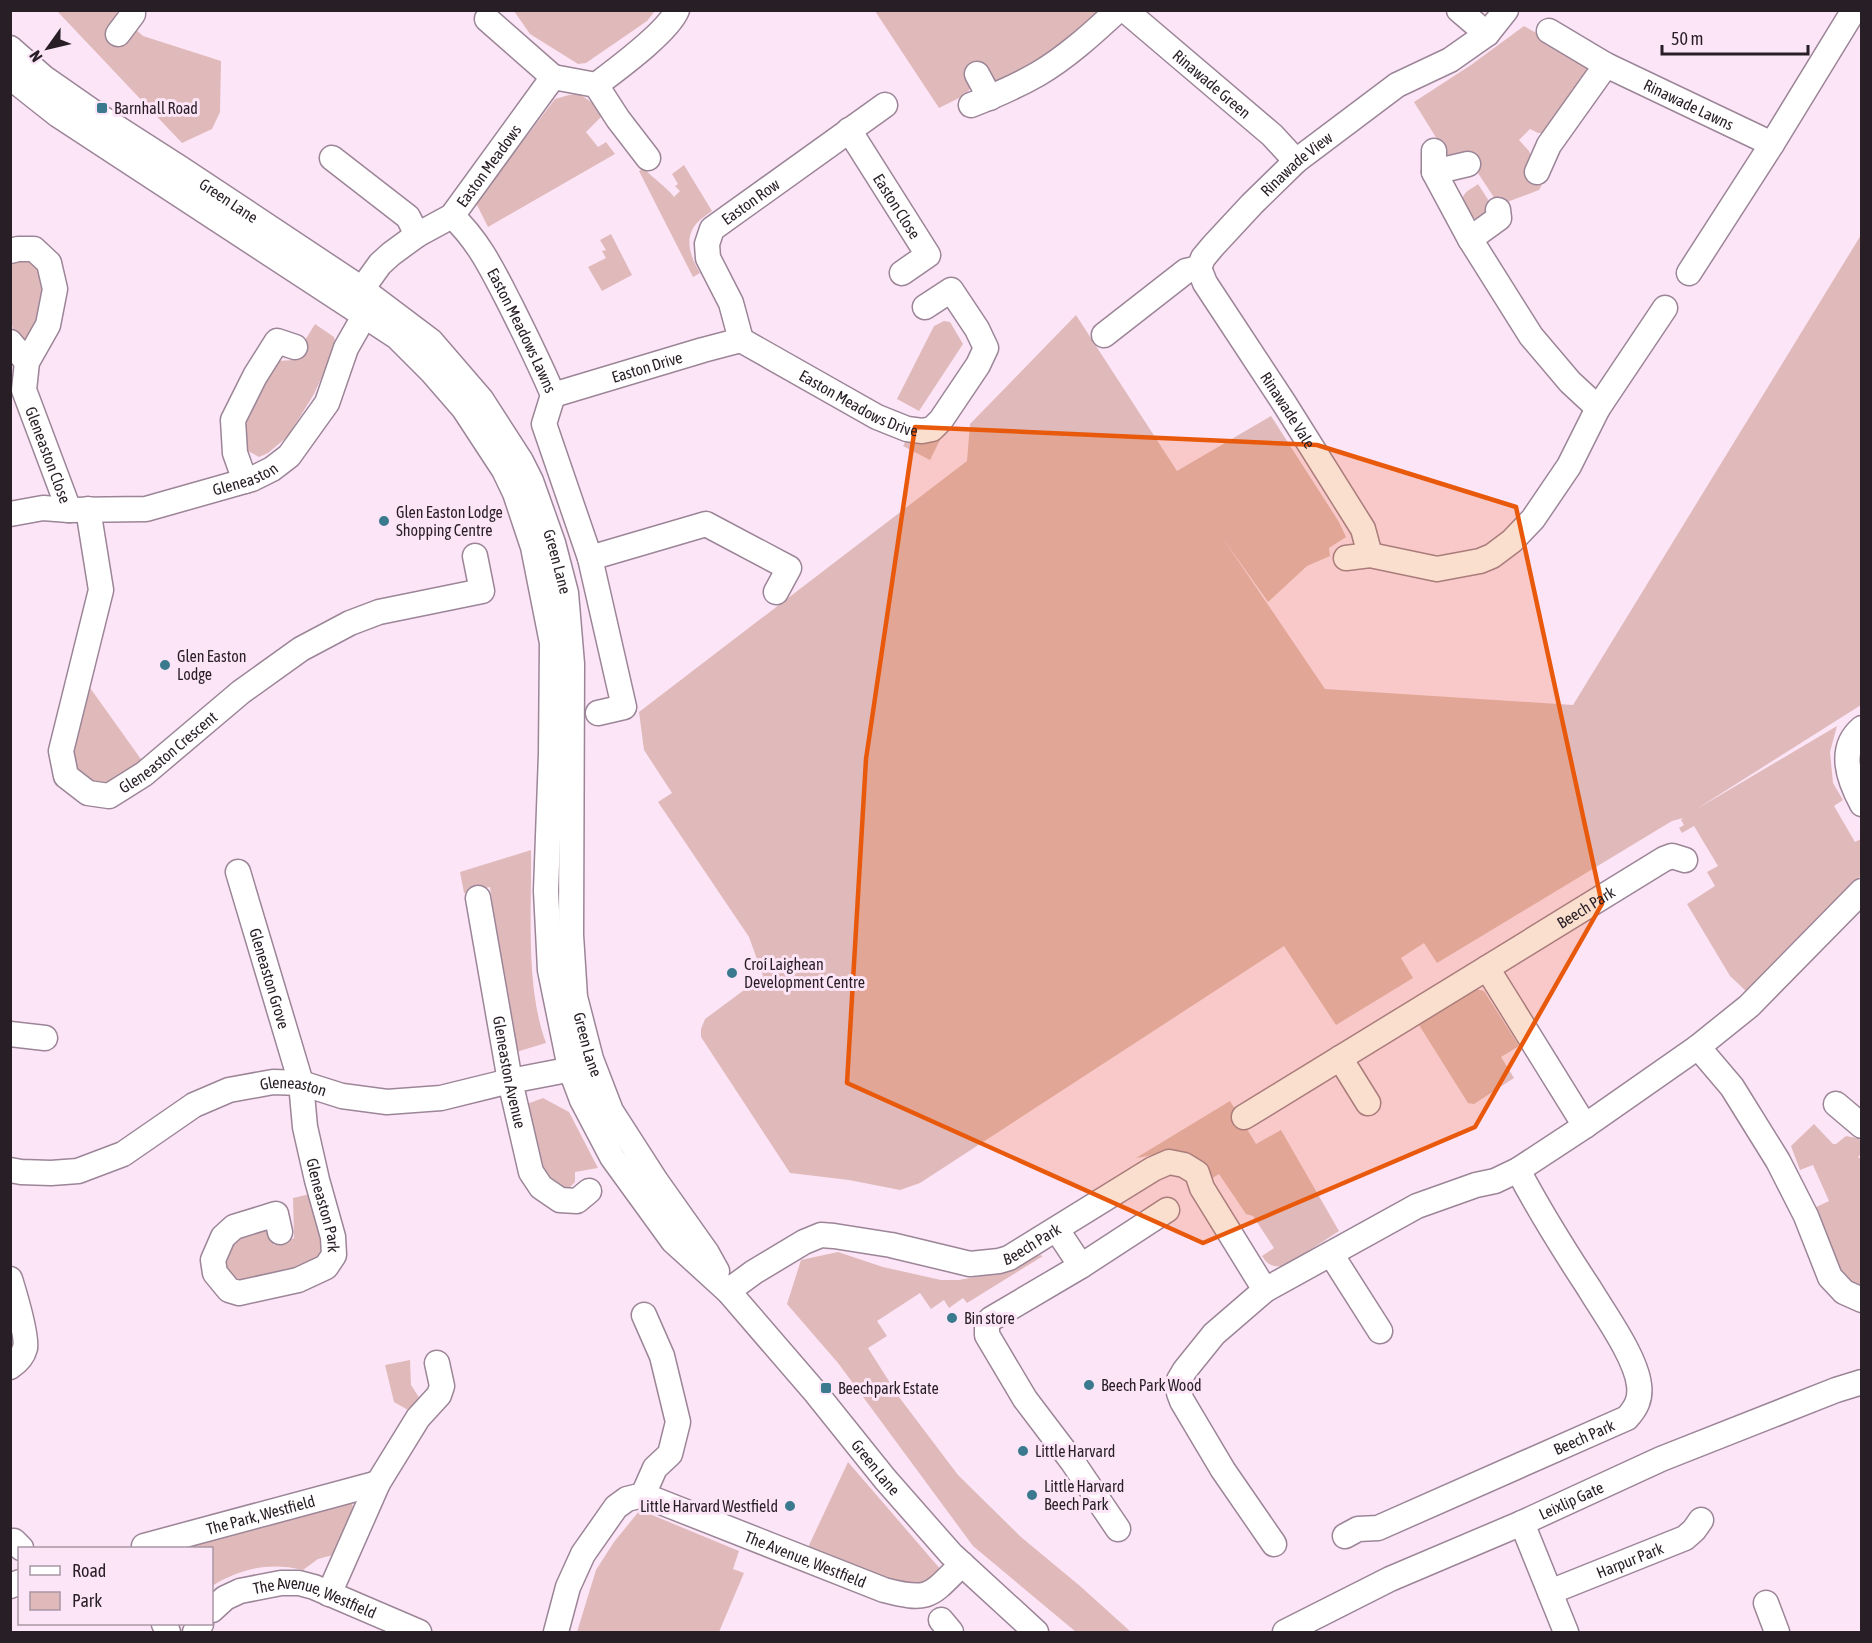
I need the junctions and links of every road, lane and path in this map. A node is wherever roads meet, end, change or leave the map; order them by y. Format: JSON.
{"nodes":[{"id":1,"x":677,"y":10,"type":"edge"},
{"id":2,"x":1118,"y":10,"type":"edge"},
{"id":3,"x":1125,"y":10,"type":"edge"},
{"id":4,"x":1459,"y":10,"type":"edge"},
{"id":5,"x":1506,"y":10,"type":"edge"},
{"id":6,"x":1854,"y":10,"type":"edge"},
{"id":7,"x":136,"y":17,"type":"edge"},
{"id":8,"x":487,"y":19,"type":"dead end"},
{"id":9,"x":1549,"y":31,"type":"dead end"},
{"id":10,"x":118,"y":34,"type":"dead end"},
{"id":11,"x":1487,"y":34,"type":"junction"},
{"id":12,"x":10,"y":48,"type":"edge"},
{"id":13,"x":1606,"y":65,"type":"junction"},
{"id":14,"x":977,"y":74,"type":"dead end"},
{"id":15,"x":10,"y":77,"type":"edge"},
{"id":16,"x":553,"y":77,"type":"junction"},
{"id":17,"x":596,"y":86,"type":"junction"},
{"id":18,"x":885,"y":105,"type":"dead end"},
{"id":19,"x":849,"y":130,"type":"junction"},
{"id":20,"x":1772,"y":144,"type":"junction"},
{"id":21,"x":332,"y":158,"type":"dead end"},
{"id":22,"x":648,"y":158,"type":"dead end"},
{"id":23,"x":1296,"y":161,"type":"junction"},
{"id":24,"x":1468,"y":164,"type":"dead end"},
{"id":25,"x":180,"y":168,"type":"junction"},
{"id":26,"x":1537,"y":172,"type":"dead end"},
{"id":27,"x":1498,"y":210,"type":"dead end"},
{"id":28,"x":452,"y":216,"type":"junction"},
{"id":29,"x":229,"y":226,"type":"junction"},
{"id":30,"x":279,"y":234,"type":"junction"},
{"id":31,"x":417,"y":235,"type":"junction"},
{"id":32,"x":1470,"y":239,"type":"junction"},
{"id":33,"x":10,"y":251,"type":"edge"},
{"id":34,"x":1199,"y":268,"type":"junction"},
{"id":35,"x":902,"y":273,"type":"dead end"},
{"id":36,"x":1689,"y":273,"type":"dead end"},
{"id":37,"x":362,"y":289,"type":"junction"},
{"id":38,"x":925,"y":307,"type":"dead end"},
{"id":39,"x":1665,"y":308,"type":"dead end"},
{"id":40,"x":363,"y":314,"type":"junction"},
{"id":41,"x":1104,"y":335,"type":"dead end"},
{"id":42,"x":741,"y":340,"type":"junction"},
{"id":43,"x":10,"y":342,"type":"edge"},
{"id":44,"x":295,"y":347,"type":"dead end"},
{"id":45,"x":27,"y":362,"type":"junction"},
{"id":46,"x":553,"y":396,"type":"junction"},
{"id":47,"x":1598,"y":408,"type":"junction"},
{"id":48,"x":464,"y":409,"type":"junction"},
{"id":49,"x":245,"y":481,"type":"junction"},
{"id":50,"x":79,"y":510,"type":"junction"},
{"id":51,"x":10,"y":514,"type":"edge"},
{"id":52,"x":1370,"y":555,"type":"junction"},
{"id":53,"x":475,"y":556,"type":"dead end"},
{"id":54,"x":590,"y":558,"type":"junction"},
{"id":55,"x":1346,"y":558,"type":"dead end"},
{"id":56,"x":776,"y":592,"type":"dead end"},
{"id":57,"x":570,"y":627,"type":"junction"},
{"id":58,"x":598,"y":713,"type":"dead end"},
{"id":59,"x":1862,"y":728,"type":"edge"},
{"id":60,"x":551,"y":754,"type":"junction"},
{"id":61,"x":1862,"y":804,"type":"edge"},
{"id":62,"x":1685,"y":860,"type":"dead end"},
{"id":63,"x":238,"y":872,"type":"dead end"},
{"id":64,"x":1862,"y":891,"type":"edge"},
{"id":65,"x":478,"y":898,"type":"dead end"},
{"id":66,"x":1487,"y":968,"type":"junction"},
{"id":67,"x":10,"y":1034,"type":"edge"},
{"id":68,"x":45,"y":1038,"type":"dead end"},
{"id":69,"x":1698,"y":1047,"type":"junction"},
{"id":70,"x":1340,"y":1058,"type":"junction"},
{"id":71,"x":581,"y":1064,"type":"junction"},
{"id":72,"x":510,"y":1081,"type":"junction"},
{"id":73,"x":301,"y":1083,"type":"junction"},
{"id":74,"x":1368,"y":1103,"type":"dead end"},
{"id":75,"x":1836,"y":1104,"type":"dead end"},
{"id":76,"x":1244,"y":1118,"type":"dead end"},
{"id":77,"x":1585,"y":1126,"type":"junction"},
{"id":78,"x":1862,"y":1126,"type":"edge"},
{"id":79,"x":10,"y":1170,"type":"edge"},
{"id":80,"x":1518,"y":1170,"type":"junction"},
{"id":81,"x":589,"y":1191,"type":"dead end"},
{"id":82,"x":1167,"y":1210,"type":"dead end"},
{"id":83,"x":1057,"y":1230,"type":"junction"},
{"id":84,"x":280,"y":1232,"type":"dead end"},
{"id":85,"x":1330,"y":1254,"type":"junction"},
{"id":86,"x":1081,"y":1266,"type":"junction"},
{"id":87,"x":10,"y":1279,"type":"edge"},
{"id":88,"x":1265,"y":1290,"type":"junction"},
{"id":89,"x":728,"y":1291,"type":"junction"},
{"id":90,"x":1862,"y":1300,"type":"edge"},
{"id":91,"x":644,"y":1315,"type":"dead end"},
{"id":92,"x":1380,"y":1331,"type":"dead end"},
{"id":93,"x":437,"y":1363,"type":"dead end"},
{"id":94,"x":10,"y":1367,"type":"edge"},
{"id":95,"x":1862,"y":1382,"type":"edge"},
{"id":96,"x":378,"y":1483,"type":"junction"},
{"id":97,"x":643,"y":1495,"type":"junction"},
{"id":98,"x":1701,"y":1520,"type":"dead end"},
{"id":99,"x":1522,"y":1523,"type":"junction"},
{"id":100,"x":1118,"y":1529,"type":"dead end"},
{"id":101,"x":1345,"y":1536,"type":"dead end"},
{"id":102,"x":1274,"y":1545,"type":"dead end"},
{"id":103,"x":145,"y":1547,"type":"edge"},
{"id":104,"x":962,"y":1564,"type":"junction"},
{"id":105,"x":1550,"y":1592,"type":"junction"},
{"id":106,"x":329,"y":1594,"type":"junction"},
{"id":107,"x":1766,"y":1603,"type":"dead end"},
{"id":108,"x":213,"y":1609,"type":"edge"},
{"id":109,"x":419,"y":1632,"type":"edge"},
{"id":110,"x":556,"y":1632,"type":"edge"},
{"id":111,"x":1036,"y":1632,"type":"edge"},
{"id":112,"x":1286,"y":1632,"type":"edge"},
{"id":113,"x":1566,"y":1632,"type":"edge"},
{"id":114,"x":1777,"y":1632,"type":"edge"}],
"edges":[{"from":1,"to":17,"type":"street"},
{"from":2,"to":14,"type":"street"},
{"from":3,"to":23,"type":"street","name":"Rinawade Green"},
{"from":4,"to":11,"type":"street"},
{"from":5,"to":11,"type":"street","name":"Rinawade View"},
{"from":6,"to":20,"type":"street"},
{"from":7,"to":10,"type":"street"},
{"from":8,"to":16,"type":"street"},
{"from":9,"to":13,"type":"street","name":"Rinawade Lawns"},
{"from":11,"to":23,"type":"street","name":"Rinawade View"},
{"from":12,"to":25,"type":"street","name":"Green Lane"},
{"from":13,"to":20,"type":"street","name":"Rinawade Lawns"},
{"from":13,"to":26,"type":"street"},
{"from":15,"to":29,"type":"street","name":"Green Lane"},
{"from":16,"to":17,"type":"street"},
{"from":16,"to":28,"type":"street","name":"Easton Meadows"},
{"from":17,"to":22,"type":"street"},
{"from":18,"to":19,"type":"street","name":"Easton Row"},
{"from":19,"to":35,"type":"street","name":"Easton Close"},
{"from":19,"to":42,"type":"street","name":"Easton Row"},
{"from":20,"to":36,"type":"street"},
{"from":21,"to":31,"type":"street"},
{"from":23,"to":34,"type":"street","name":"Rinawade View"},
{"from":24,"to":32,"type":"street"},
{"from":25,"to":29,"type":"street"},
{"from":25,"to":30,"type":"street","name":"Green Lane"},
{"from":27,"to":32,"type":"street"},
{"from":28,"to":31,"type":"street","name":"Easton Meadows"},
{"from":28,"to":46,"type":"street","name":"Easton Meadows Lawns"},
{"from":29,"to":40,"type":"street","name":"Green Lane"},
{"from":30,"to":37,"type":"street","name":"Green Lane"},
{"from":30,"to":40,"type":"street"},
{"from":31,"to":37,"type":"street","name":"Easton Meadows"},
{"from":32,"to":47,"type":"street"},
{"from":33,"to":45,"type":"street","name":"Gleneaston Close"},
{"from":34,"to":41,"type":"street"},
{"from":34,"to":52,"type":"street","name":"Rinawade Vale"},
{"from":37,"to":40,"type":"street","name":"Gleneaston"},
{"from":37,"to":48,"type":"street"},
{"from":37,"to":57,"type":"street","name":"Green Lane"},
{"from":38,"to":42,"type":"street","name":"Easton Meadows Drive"},
{"from":39,"to":47,"type":"street"},
{"from":40,"to":48,"type":"street","name":"Green Lane"},
{"from":40,"to":49,"type":"street","name":"Gleneaston"},
{"from":42,"to":46,"type":"street","name":"Easton Drive"},
{"from":43,"to":45,"type":"street"},
{"from":44,"to":49,"type":"street"},
{"from":45,"to":50,"type":"street","name":"Gleneaston Close"},
{"from":46,"to":54,"type":"street","name":"Easton Meadows Lawns"},
{"from":47,"to":52,"type":"street"},
{"from":48,"to":60,"type":"street","name":"Green Lane"},
{"from":49,"to":50,"type":"street","name":"Gleneaston"},
{"from":50,"to":51,"type":"street","name":"Gleneaston"},
{"from":50,"to":53,"type":"street","name":"Gleneaston Crescent"},
{"from":52,"to":55,"type":"street"},
{"from":54,"to":56,"type":"street"},
{"from":54,"to":58,"type":"street","name":"Easton Meadows Lawns"},
{"from":57,"to":60,"type":"street"},
{"from":57,"to":71,"type":"street","name":"Green Lane"},
{"from":59,"to":61,"type":"street"},
{"from":60,"to":71,"type":"street","name":"Green Lane"},
{"from":62,"to":66,"type":"street","name":"Beech Park"},
{"from":63,"to":73,"type":"street","name":"Gleneaston Grove"},
{"from":64,"to":69,"type":"street"},
{"from":65,"to":72,"type":"street","name":"Gleneaston Avenue"},
{"from":66,"to":70,"type":"street","name":"Beech Park"},
{"from":66,"to":77,"type":"street"},
{"from":67,"to":68,"type":"street"},
{"from":69,"to":77,"type":"street"},
{"from":69,"to":90,"type":"street"},
{"from":70,"to":74,"type":"street"},
{"from":70,"to":76,"type":"street","name":"Beech Park"},
{"from":71,"to":72,"type":"street","name":"Gleneaston"},
{"from":71,"to":89,"type":"street","name":"Green Lane"},
{"from":72,"to":73,"type":"street","name":"Gleneaston"},
{"from":72,"to":81,"type":"street","name":"Gleneaston Avenue"},
{"from":73,"to":79,"type":"street","name":"Gleneaston"},
{"from":73,"to":84,"type":"street","name":"Gleneaston Park"},
{"from":75,"to":78,"type":"street"},
{"from":77,"to":80,"type":"street"},
{"from":80,"to":85,"type":"street"},
{"from":80,"to":101,"type":"street","name":"Beech Park"},
{"from":82,"to":86,"type":"street"},
{"from":83,"to":86,"type":"street"},
{"from":83,"to":88,"type":"street","name":"Beech Park"},
{"from":83,"to":89,"type":"street","name":"Beech Park"},
{"from":85,"to":88,"type":"street"},
{"from":85,"to":92,"type":"street"},
{"from":86,"to":100,"type":"street"},
{"from":87,"to":94,"type":"street"},
{"from":88,"to":102,"type":"street"},
{"from":89,"to":104,"type":"street","name":"Green Lane"},
{"from":91,"to":97,"type":"street"},
{"from":93,"to":96,"type":"street"},
{"from":95,"to":99,"type":"street","name":"Leixlip Gate"},
{"from":96,"to":103,"type":"street","name":"The Park, Westfield"},
{"from":96,"to":106,"type":"street"},
{"from":97,"to":104,"type":"street","name":"The Avenue, Westfield"},
{"from":97,"to":110,"type":"street"},
{"from":98,"to":105,"type":"street","name":"Harpur Park"},
{"from":99,"to":105,"type":"street"},
{"from":99,"to":112,"type":"street","name":"Leixlip Gate"},
{"from":104,"to":111,"type":"street","name":"Green Lane"},
{"from":105,"to":113,"type":"street"},
{"from":106,"to":108,"type":"street","name":"The Avenue, Westfield"},
{"from":106,"to":109,"type":"street","name":"The Avenue, Westfield"},
{"from":107,"to":114,"type":"street"}]}
